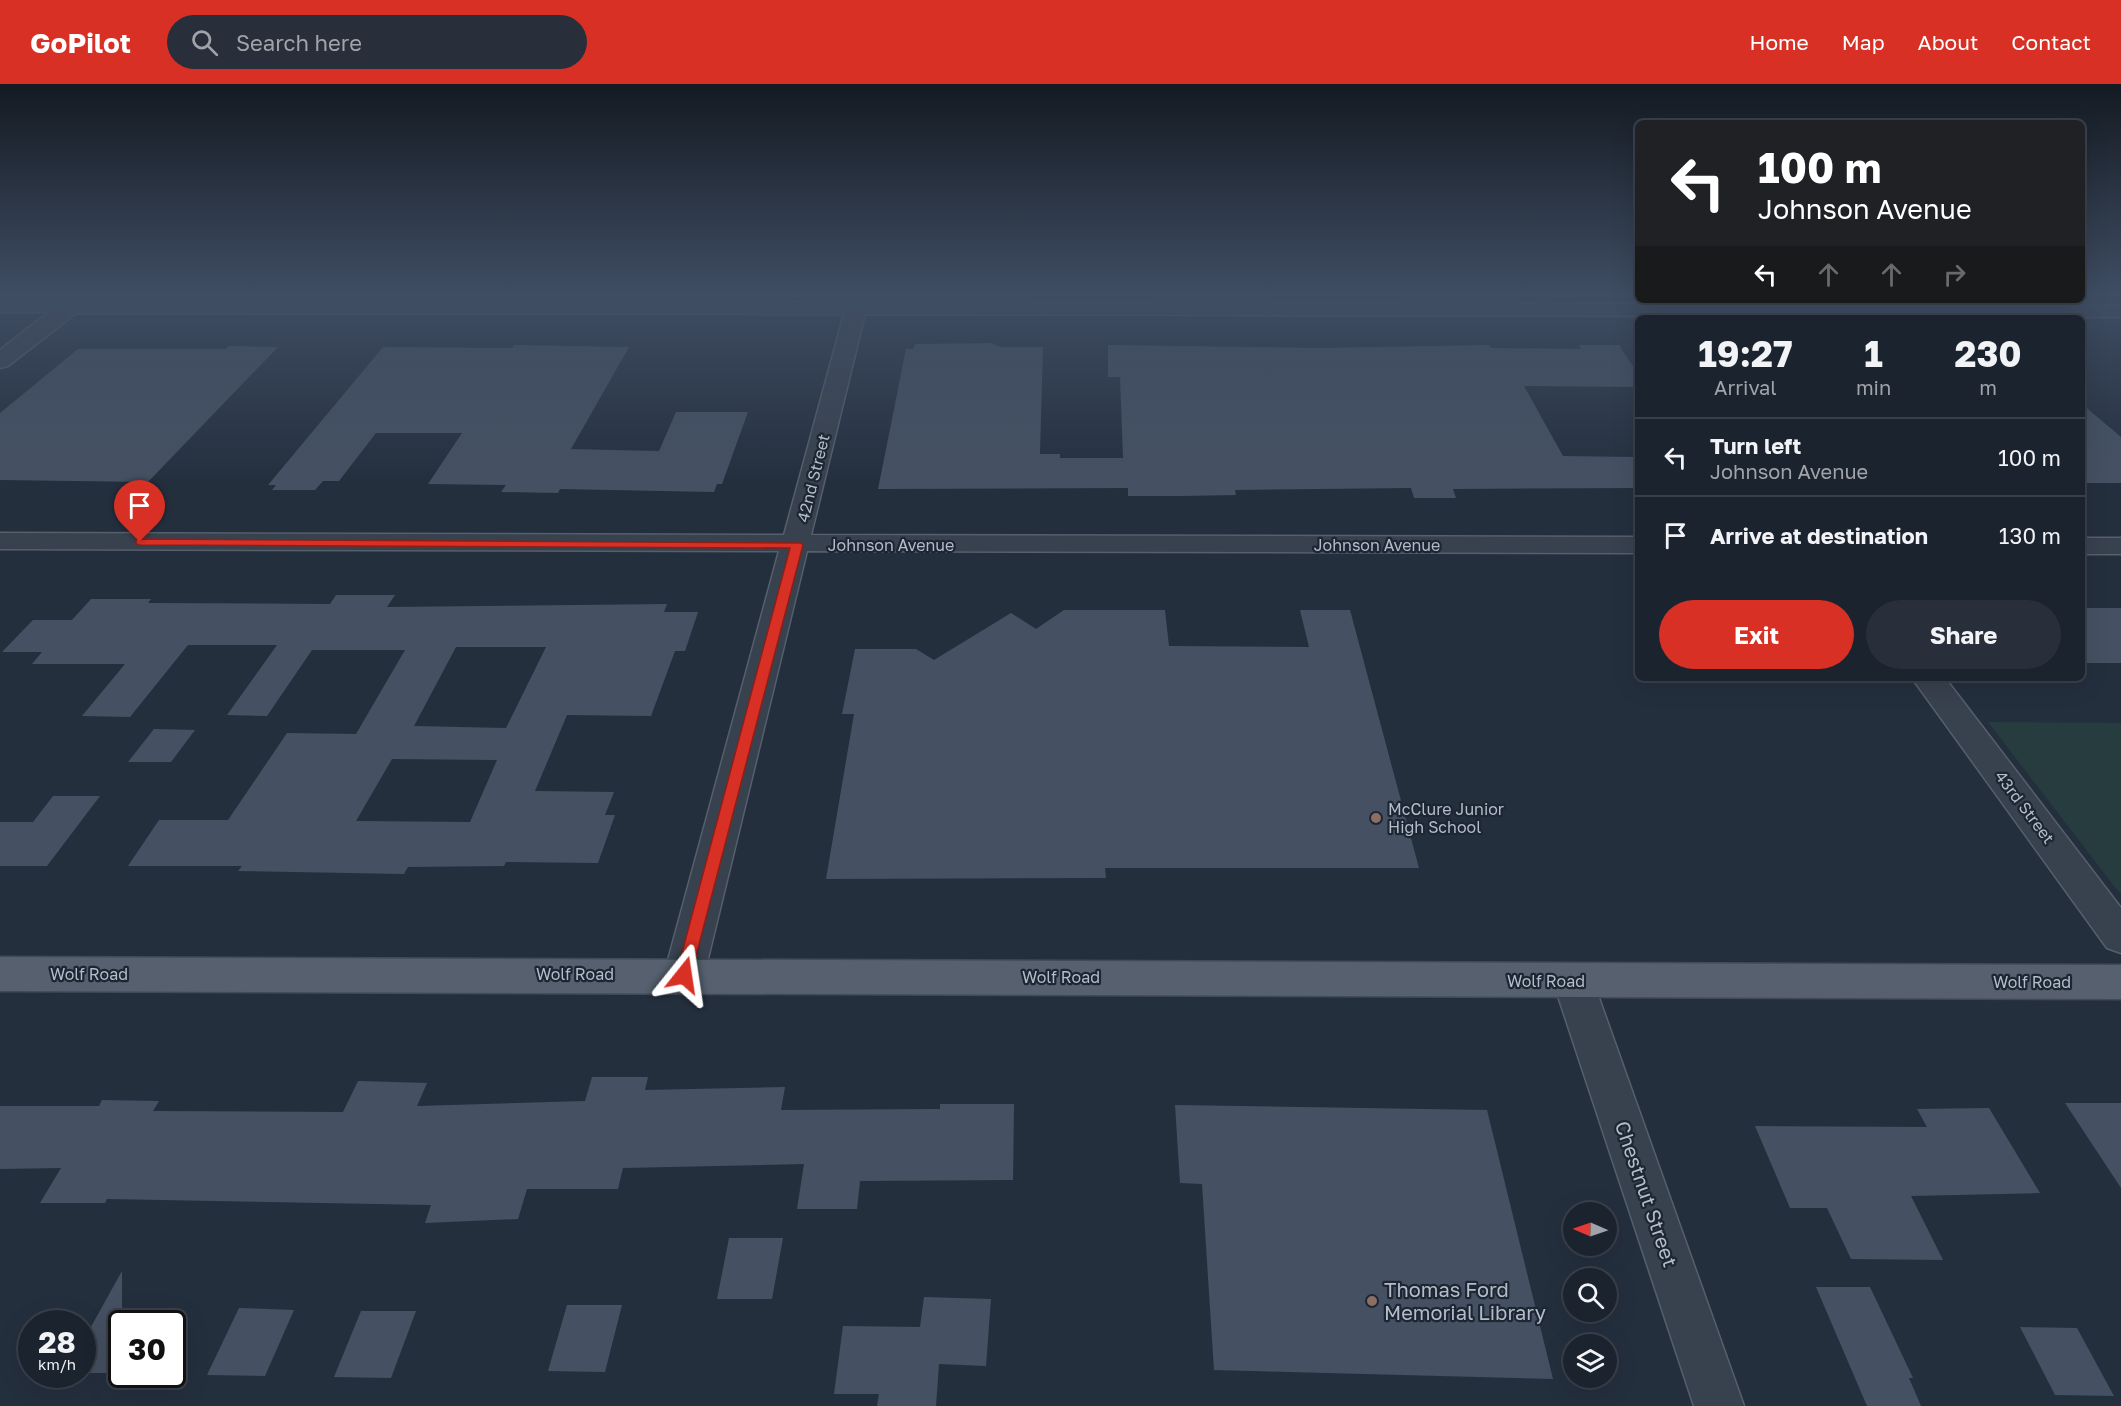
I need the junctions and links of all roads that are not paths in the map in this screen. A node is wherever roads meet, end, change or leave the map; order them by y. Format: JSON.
{"nodes":[{"id":1,"x":844,"y":358,"type":"edge"},
{"id":2,"x":0,"y":541,"type":"edge"},
{"id":3,"x":797,"y":545,"type":"junction"},
{"id":4,"x":1635,"y":545,"type":"edge"},
{"id":5,"x":2085,"y":546,"type":"edge"},
{"id":6,"x":2121,"y":546,"type":"edge"},
{"id":7,"x":1930,"y":681,"type":"edge"},
{"id":8,"x":2121,"y":937,"type":"edge"},
{"id":9,"x":0,"y":974,"type":"edge"},
{"id":10,"x":684,"y":975,"type":"junction"},
{"id":11,"x":1573,"y":981,"type":"junction"},
{"id":12,"x":2121,"y":982,"type":"edge"},
{"id":13,"x":1719,"y":1406,"type":"edge"}],
"edges":[{"from":1,"to":3,"type":"street","name":"42nd Street"},
{"from":2,"to":3,"type":"street","name":"Johnson Avenue"},
{"from":3,"to":4,"type":"street","name":"Johnson Avenue"},
{"from":3,"to":10,"type":"street","name":"42nd Street"},
{"from":5,"to":6,"type":"street"},
{"from":7,"to":8,"type":"street","name":"43rd Street"},
{"from":9,"to":10,"type":"main road","name":"Wolf Road"},
{"from":10,"to":11,"type":"main road","name":"Wolf Road"},
{"from":11,"to":12,"type":"main road","name":"Wolf Road"},
{"from":11,"to":13,"type":"street","name":"Chestnut Street"}]}
